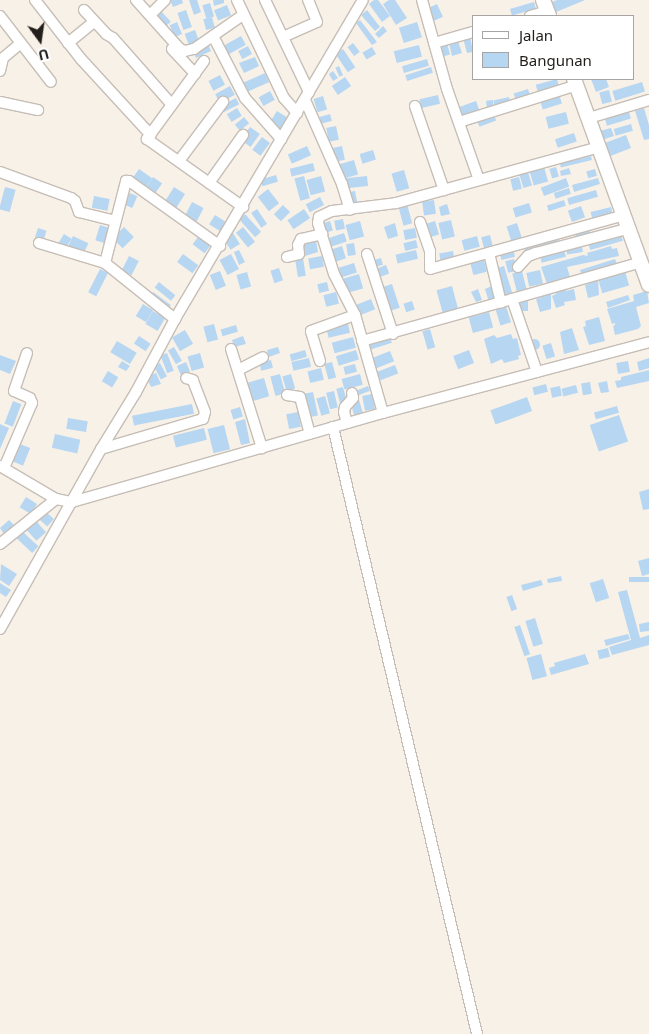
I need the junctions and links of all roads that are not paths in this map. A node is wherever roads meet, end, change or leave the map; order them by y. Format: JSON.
{"nodes":[{"id":1,"x":35,"y":0,"type":"edge"},
{"id":2,"x":165,"y":0,"type":"edge"},
{"id":3,"x":237,"y":0,"type":"edge"},
{"id":4,"x":266,"y":0,"type":"edge"},
{"id":5,"x":308,"y":0,"type":"edge"},
{"id":6,"x":363,"y":0,"type":"edge"},
{"id":7,"x":422,"y":0,"type":"edge"},
{"id":8,"x":136,"y":5,"type":"edge"},
{"id":9,"x":547,"y":9,"type":"edge"},
{"id":10,"x":84,"y":10,"type":"dead end"},
{"id":11,"x":150,"y":15,"type":"junction"},
{"id":12,"x":244,"y":15,"type":"junction"},
{"id":13,"x":532,"y":15,"type":"edge"},
{"id":14,"x":0,"y":16,"type":"edge"},
{"id":15,"x":94,"y":22,"type":"junction"},
{"id":16,"x":472,"y":32,"type":"edge"},
{"id":17,"x":212,"y":36,"type":"junction"},
{"id":18,"x":283,"y":37,"type":"junction"},
{"id":19,"x":22,"y":43,"type":"junction"},
{"id":20,"x":68,"y":43,"type":"junction"},
{"id":21,"x":434,"y":43,"type":"junction"},
{"id":22,"x":204,"y":61,"type":"dead end"},
{"id":23,"x":1,"y":65,"type":"edge"},
{"id":24,"x":195,"y":74,"type":"junction"},
{"id":25,"x":52,"y":82,"type":"dead end"},
{"id":26,"x":576,"y":82,"type":"edge"},
{"id":27,"x":307,"y":96,"type":"junction"},
{"id":28,"x":649,"y":100,"type":"edge"},
{"id":29,"x":0,"y":102,"type":"edge"},
{"id":30,"x":223,"y":102,"type":"dead end"},
{"id":31,"x":172,"y":106,"type":"junction"},
{"id":32,"x":415,"y":106,"type":"dead end"},
{"id":33,"x":38,"y":110,"type":"dead end"},
{"id":34,"x":297,"y":113,"type":"junction"},
{"id":35,"x":589,"y":118,"type":"junction"},
{"id":36,"x":458,"y":122,"type":"junction"},
{"id":37,"x":151,"y":135,"type":"junction"},
{"id":38,"x":243,"y":135,"type":"dead end"},
{"id":39,"x":281,"y":139,"type":"junction"},
{"id":40,"x":600,"y":147,"type":"junction"},
{"id":41,"x":179,"y":161,"type":"junction"},
{"id":42,"x":0,"y":172,"type":"edge"},
{"id":43,"x":479,"y":180,"type":"junction"},
{"id":44,"x":209,"y":183,"type":"junction"},
{"id":45,"x":444,"y":190,"type":"junction"},
{"id":46,"x":243,"y":207,"type":"junction"},
{"id":47,"x":350,"y":210,"type":"junction"},
{"id":48,"x":115,"y":221,"type":"junction"},
{"id":49,"x":420,"y":222,"type":"dead end"},
{"id":50,"x":628,"y":222,"type":"junction"},
{"id":51,"x":322,"y":234,"type":"junction"},
{"id":52,"x":40,"y":243,"type":"dead end"},
{"id":53,"x":220,"y":246,"type":"junction"},
{"id":54,"x":489,"y":253,"type":"junction"},
{"id":55,"x":367,"y":254,"type":"dead end"},
{"id":56,"x":287,"y":258,"type":"dead end"},
{"id":57,"x":642,"y":262,"type":"junction"},
{"id":58,"x":105,"y":263,"type":"junction"},
{"id":59,"x":518,"y":266,"type":"dead end"},
{"id":60,"x":649,"y":285,"type":"edge"},
{"id":61,"x":512,"y":299,"type":"junction"},
{"id":62,"x":501,"y":303,"type":"junction"},
{"id":63,"x":355,"y":315,"type":"junction"},
{"id":64,"x":175,"y":319,"type":"junction"},
{"id":65,"x":393,"y":334,"type":"junction"},
{"id":66,"x":362,"y":341,"type":"junction"},
{"id":67,"x":649,"y":342,"type":"edge"},
{"id":68,"x":230,"y":349,"type":"dead end"},
{"id":69,"x":28,"y":353,"type":"dead end"},
{"id":70,"x":263,"y":357,"type":"dead end"},
{"id":71,"x":320,"y":361,"type":"dead end"},
{"id":72,"x":238,"y":370,"type":"junction"},
{"id":73,"x":536,"y":372,"type":"junction"},
{"id":74,"x":186,"y":378,"type":"dead end"},
{"id":75,"x":352,"y":393,"type":"dead end"},
{"id":76,"x":287,"y":395,"type":"dead end"},
{"id":77,"x":383,"y":413,"type":"junction"},
{"id":78,"x":347,"y":423,"type":"junction"},
{"id":79,"x":333,"y":427,"type":"junction"},
{"id":80,"x":310,"y":434,"type":"junction"},
{"id":81,"x":262,"y":448,"type":"junction"},
{"id":82,"x":101,"y":449,"type":"junction"},
{"id":83,"x":2,"y":467,"type":"edge"},
{"id":84,"x":56,"y":499,"type":"junction"},
{"id":85,"x":72,"y":502,"type":"junction"},
{"id":86,"x":0,"y":544,"type":"edge"},
{"id":87,"x":0,"y":629,"type":"edge"},
{"id":88,"x":477,"y":1034,"type":"edge"}],
"edges":[{"from":1,"to":20,"type":"street"},
{"from":2,"to":11,"type":"street"},
{"from":3,"to":12,"type":"street"},
{"from":4,"to":18,"type":"street"},
{"from":5,"to":18,"type":"street"},
{"from":6,"to":27,"type":"street"},
{"from":7,"to":21,"type":"street"},
{"from":8,"to":11,"type":"street"},
{"from":8,"to":24,"type":"street"},
{"from":9,"to":13,"type":"street"},
{"from":10,"to":15,"type":"street"},
{"from":11,"to":17,"type":"street"},
{"from":12,"to":17,"type":"street"},
{"from":12,"to":34,"type":"street"},
{"from":14,"to":19,"type":"street"},
{"from":15,"to":20,"type":"street"},
{"from":15,"to":31,"type":"street"},
{"from":16,"to":21,"type":"street"},
{"from":17,"to":39,"type":"street"},
{"from":18,"to":27,"type":"street"},
{"from":19,"to":23,"type":"street"},
{"from":19,"to":25,"type":"street"},
{"from":20,"to":37,"type":"street"},
{"from":21,"to":36,"type":"street"},
{"from":22,"to":24,"type":"street"},
{"from":24,"to":31,"type":"street"},
{"from":26,"to":35,"type":"main road"},
{"from":26,"to":36,"type":"street"},
{"from":27,"to":34,"type":"street"},
{"from":27,"to":47,"type":"street"},
{"from":28,"to":35,"type":"street"},
{"from":29,"to":33,"type":"street"},
{"from":30,"to":41,"type":"street"},
{"from":31,"to":37,"type":"street"},
{"from":32,"to":45,"type":"street"},
{"from":34,"to":39,"type":"street"},
{"from":35,"to":40,"type":"main road"},
{"from":36,"to":43,"type":"street"},
{"from":37,"to":41,"type":"street"},
{"from":38,"to":44,"type":"street"},
{"from":39,"to":46,"type":"street"},
{"from":40,"to":43,"type":"street"},
{"from":40,"to":50,"type":"main road"},
{"from":41,"to":44,"type":"street"},
{"from":42,"to":48,"type":"street"},
{"from":43,"to":45,"type":"street"},
{"from":44,"to":46,"type":"street"},
{"from":45,"to":47,"type":"street"},
{"from":46,"to":53,"type":"street"},
{"from":47,"to":51,"type":"street"},
{"from":48,"to":53,"type":"street"},
{"from":48,"to":58,"type":"street"},
{"from":49,"to":54,"type":"street"},
{"from":50,"to":54,"type":"street"},
{"from":50,"to":57,"type":"main road"},
{"from":50,"to":59,"type":"street"},
{"from":51,"to":56,"type":"street"},
{"from":51,"to":63,"type":"street"},
{"from":52,"to":58,"type":"street"},
{"from":53,"to":64,"type":"street"},
{"from":54,"to":62,"type":"street"},
{"from":55,"to":65,"type":"street"},
{"from":57,"to":60,"type":"main road"},
{"from":57,"to":61,"type":"street"},
{"from":58,"to":64,"type":"street"},
{"from":61,"to":62,"type":"street"},
{"from":61,"to":73,"type":"street"},
{"from":62,"to":65,"type":"street"},
{"from":63,"to":66,"type":"street"},
{"from":63,"to":71,"type":"street"},
{"from":64,"to":82,"type":"street"},
{"from":65,"to":66,"type":"street"},
{"from":66,"to":77,"type":"street"},
{"from":67,"to":73,"type":"street"},
{"from":68,"to":72,"type":"street"},
{"from":69,"to":83,"type":"street"},
{"from":70,"to":72,"type":"street"},
{"from":72,"to":81,"type":"street"},
{"from":73,"to":77,"type":"street"},
{"from":74,"to":82,"type":"street"},
{"from":75,"to":78,"type":"street"},
{"from":76,"to":80,"type":"street"},
{"from":77,"to":78,"type":"street"},
{"from":78,"to":79,"type":"street"},
{"from":79,"to":80,"type":"street"},
{"from":79,"to":88,"type":"street"},
{"from":80,"to":81,"type":"street"},
{"from":81,"to":85,"type":"street"},
{"from":82,"to":85,"type":"street"},
{"from":83,"to":84,"type":"street"},
{"from":84,"to":85,"type":"street"},
{"from":84,"to":86,"type":"street"},
{"from":85,"to":87,"type":"street"}]}
